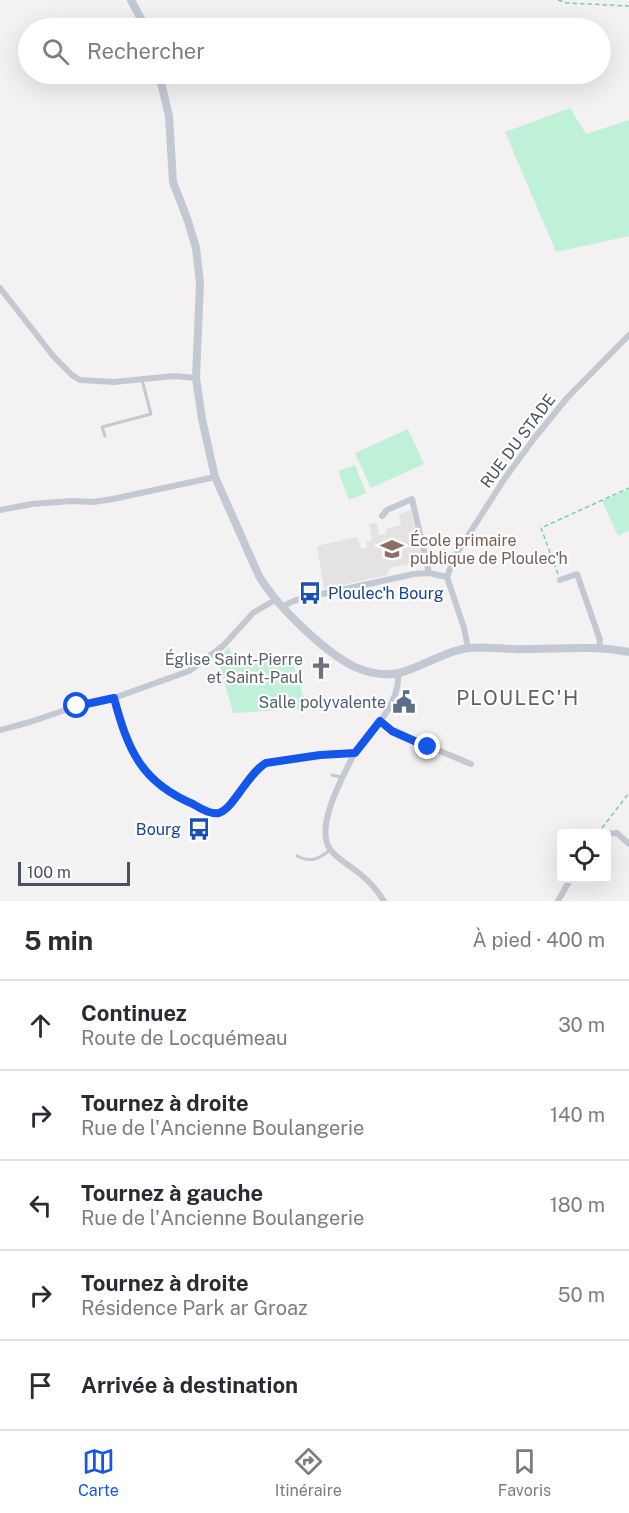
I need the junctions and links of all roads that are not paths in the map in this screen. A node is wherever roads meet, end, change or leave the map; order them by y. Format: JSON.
{"nodes":[{"id":1,"x":131,"y":0,"type":"edge"},
{"id":2,"x":141,"y":18,"type":"edge"},
{"id":3,"x":161,"y":84,"type":"edge"},
{"id":4,"x":0,"y":288,"type":"edge"},
{"id":5,"x":629,"y":335,"type":"edge"},
{"id":6,"x":196,"y":378,"type":"junction"},
{"id":7,"x":142,"y":380,"type":"junction"},
{"id":8,"x":105,"y":436,"type":"dead end"},
{"id":9,"x":215,"y":477,"type":"junction"},
{"id":10,"x":0,"y":510,"type":"edge"},
{"id":11,"x":382,"y":516,"type":"dead end"},
{"id":12,"x":429,"y":573,"type":"junction"},
{"id":13,"x":447,"y":577,"type":"junction"},
{"id":14,"x":560,"y":580,"type":"road end"},
{"id":15,"x":275,"y":600,"type":"junction"},
{"id":16,"x":283,"y":607,"type":"junction"},
{"id":17,"x":468,"y":648,"type":"junction"},
{"id":18,"x":599,"y":648,"type":"junction"},
{"id":19,"x":629,"y":652,"type":"edge"},
{"id":20,"x":398,"y":673,"type":"junction"},
{"id":21,"x":114,"y":698,"type":"junction"},
{"id":22,"x":380,"y":721,"type":"junction"},
{"id":23,"x":0,"y":730,"type":"edge"},
{"id":24,"x":355,"y":753,"type":"junction"},
{"id":25,"x":471,"y":764,"type":"dead end"},
{"id":26,"x":332,"y":775,"type":"dead end"},
{"id":27,"x":343,"y":778,"type":"junction"},
{"id":28,"x":611,"y":834,"type":"edge"},
{"id":29,"x":629,"y":844,"type":"edge"},
{"id":30,"x":330,"y":850,"type":"junction"},
{"id":31,"x":297,"y":856,"type":"dead end"},
{"id":32,"x":569,"y":883,"type":"edge"},
{"id":33,"x":384,"y":901,"type":"edge"},
{"id":34,"x":558,"y":901,"type":"edge"}],
"edges":[{"from":1,"to":2,"type":"street"},
{"from":3,"to":6,"type":"street"},
{"from":4,"to":7,"type":"street"},
{"from":5,"to":13,"type":"street","name":"RUE DU STADE"},
{"from":6,"to":7,"type":"street"},
{"from":6,"to":9,"type":"street"},
{"from":7,"to":8,"type":"lane"},
{"from":9,"to":10,"type":"street"},
{"from":9,"to":15,"type":"street"},
{"from":11,"to":12,"type":"street"},
{"from":12,"to":13,"type":"street"},
{"from":12,"to":16,"type":"street"},
{"from":13,"to":17,"type":"street"},
{"from":14,"to":18,"type":"street"},
{"from":15,"to":16,"type":"street"},
{"from":15,"to":21,"type":"street"},
{"from":16,"to":20,"type":"street"},
{"from":17,"to":18,"type":"street"},
{"from":17,"to":20,"type":"street"},
{"from":18,"to":19,"type":"street"},
{"from":20,"to":22,"type":"street"},
{"from":21,"to":23,"type":"street"},
{"from":21,"to":24,"type":"street"},
{"from":22,"to":24,"type":"street"},
{"from":22,"to":25,"type":"street"},
{"from":24,"to":27,"type":"street"},
{"from":26,"to":27,"type":"lane"},
{"from":27,"to":30,"type":"street"},
{"from":28,"to":29,"type":"street"},
{"from":30,"to":31,"type":"lane"},
{"from":30,"to":33,"type":"street"},
{"from":32,"to":34,"type":"street"}]}
